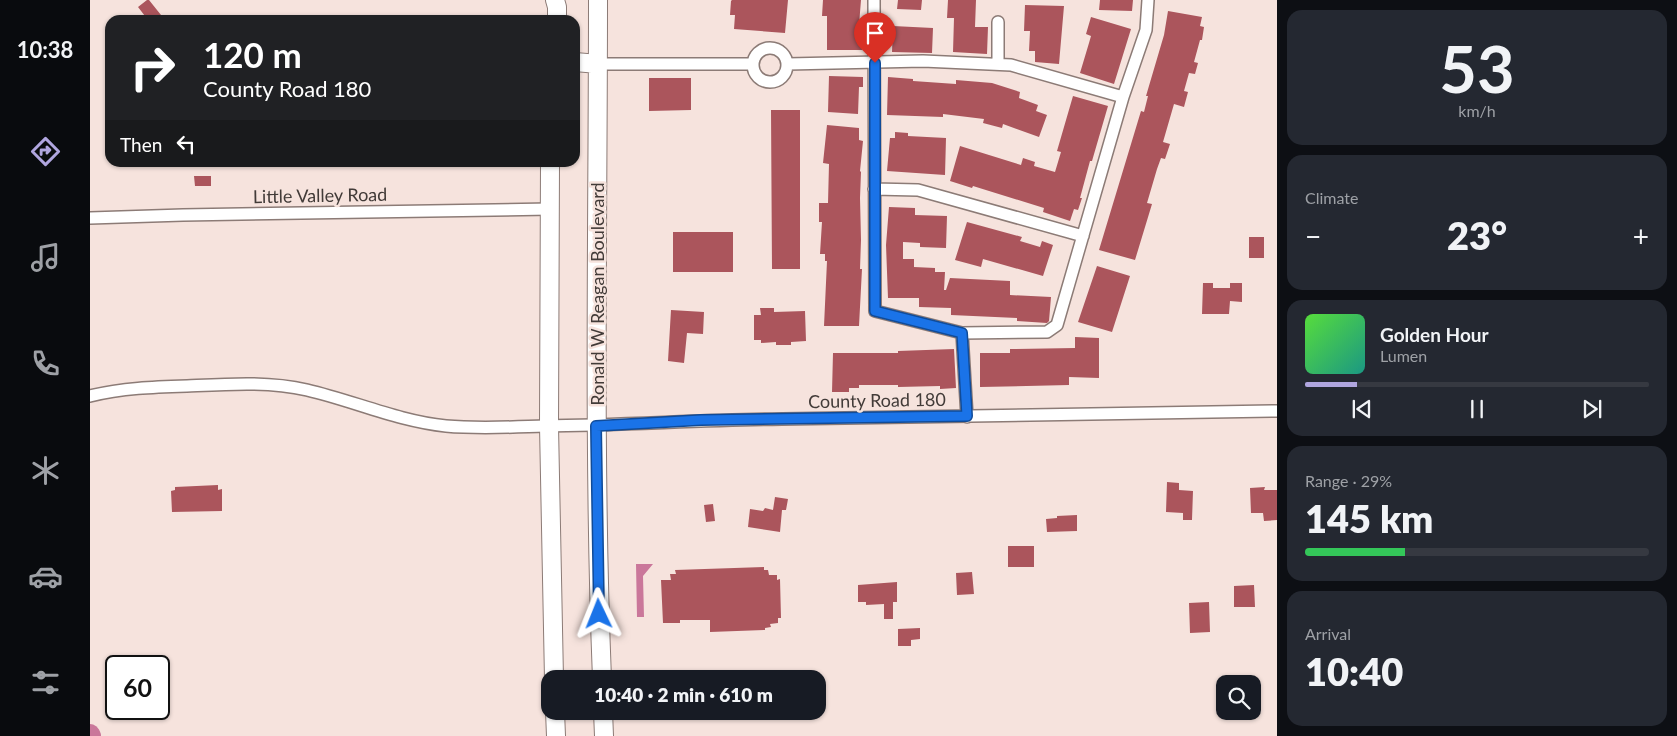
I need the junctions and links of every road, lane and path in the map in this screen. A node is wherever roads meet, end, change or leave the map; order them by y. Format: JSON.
{"nodes":[{"id":1,"x":550,"y":0,"type":"edge"},
{"id":2,"x":555,"y":0,"type":"edge"},
{"id":3,"x":598,"y":0,"type":"edge"},
{"id":4,"x":874,"y":0,"type":"edge"},
{"id":5,"x":1148,"y":0,"type":"edge"},
{"id":6,"x":550,"y":15,"type":"edge"},
{"id":7,"x":556,"y":15,"type":"edge"},
{"id":8,"x":998,"y":22,"type":"dead end"},
{"id":9,"x":580,"y":62,"type":"edge"},
{"id":10,"x":875,"y":63,"type":"junction"},
{"id":11,"x":598,"y":64,"type":"junction"},
{"id":12,"x":753,"y":64,"type":"junction"},
{"id":13,"x":788,"y":64,"type":"junction"},
{"id":14,"x":998,"y":64,"type":"junction"},
{"id":15,"x":1124,"y":97,"type":"junction"},
{"id":16,"x":550,"y":167,"type":"edge"},
{"id":17,"x":874,"y":189,"type":"junction"},
{"id":18,"x":550,"y":209,"type":"junction"},
{"id":19,"x":90,"y":218,"type":"edge"},
{"id":20,"x":1083,"y":236,"type":"junction"},
{"id":21,"x":962,"y":333,"type":"junction"},
{"id":22,"x":90,"y":396,"type":"edge"},
{"id":23,"x":1277,"y":412,"type":"edge"},
{"id":24,"x":967,"y":416,"type":"junction"},
{"id":25,"x":549,"y":426,"type":"junction"},
{"id":26,"x":596,"y":426,"type":"junction"},
{"id":27,"x":554,"y":670,"type":"edge"},
{"id":28,"x":602,"y":670,"type":"edge"},
{"id":29,"x":555,"y":720,"type":"edge"},
{"id":30,"x":603,"y":720,"type":"edge"},
{"id":31,"x":556,"y":736,"type":"edge"},
{"id":32,"x":604,"y":736,"type":"edge"}],
"edges":[{"from":1,"to":6,"type":"main road"},
{"from":2,"to":7,"type":"main road"},
{"from":3,"to":11,"type":"main road","name":"Ronald W Reagan Boulevard"},
{"from":4,"to":10,"type":"street"},
{"from":5,"to":15,"type":"street"},
{"from":8,"to":14,"type":"street"},
{"from":9,"to":11,"type":"main road"},
{"from":10,"to":13,"type":"street"},
{"from":10,"to":14,"type":"street"},
{"from":10,"to":17,"type":"street"},
{"from":11,"to":12,"type":"street"},
{"from":11,"to":26,"type":"main road","name":"Ronald W Reagan Boulevard"},
{"from":12,"to":13,"type":"street"},
{"from":12,"to":13,"type":"street"},
{"from":14,"to":15,"type":"street"},
{"from":15,"to":20,"type":"street"},
{"from":16,"to":18,"type":"main road"},
{"from":17,"to":20,"type":"street"},
{"from":17,"to":21,"type":"street"},
{"from":18,"to":19,"type":"street","name":"Little Valley Road"},
{"from":18,"to":25,"type":"main road"},
{"from":20,"to":21,"type":"street"},
{"from":21,"to":24,"type":"street"},
{"from":22,"to":25,"type":"street","name":"County Road 180"},
{"from":23,"to":24,"type":"street","name":"County Road 180"},
{"from":24,"to":26,"type":"street","name":"County Road 180"},
{"from":25,"to":26,"type":"street","name":"County Road 180"},
{"from":25,"to":27,"type":"main road"},
{"from":26,"to":28,"type":"main road","name":"Ronald W Reagan Boulevard"},
{"from":29,"to":31,"type":"main road"},
{"from":30,"to":32,"type":"main road"}]}
